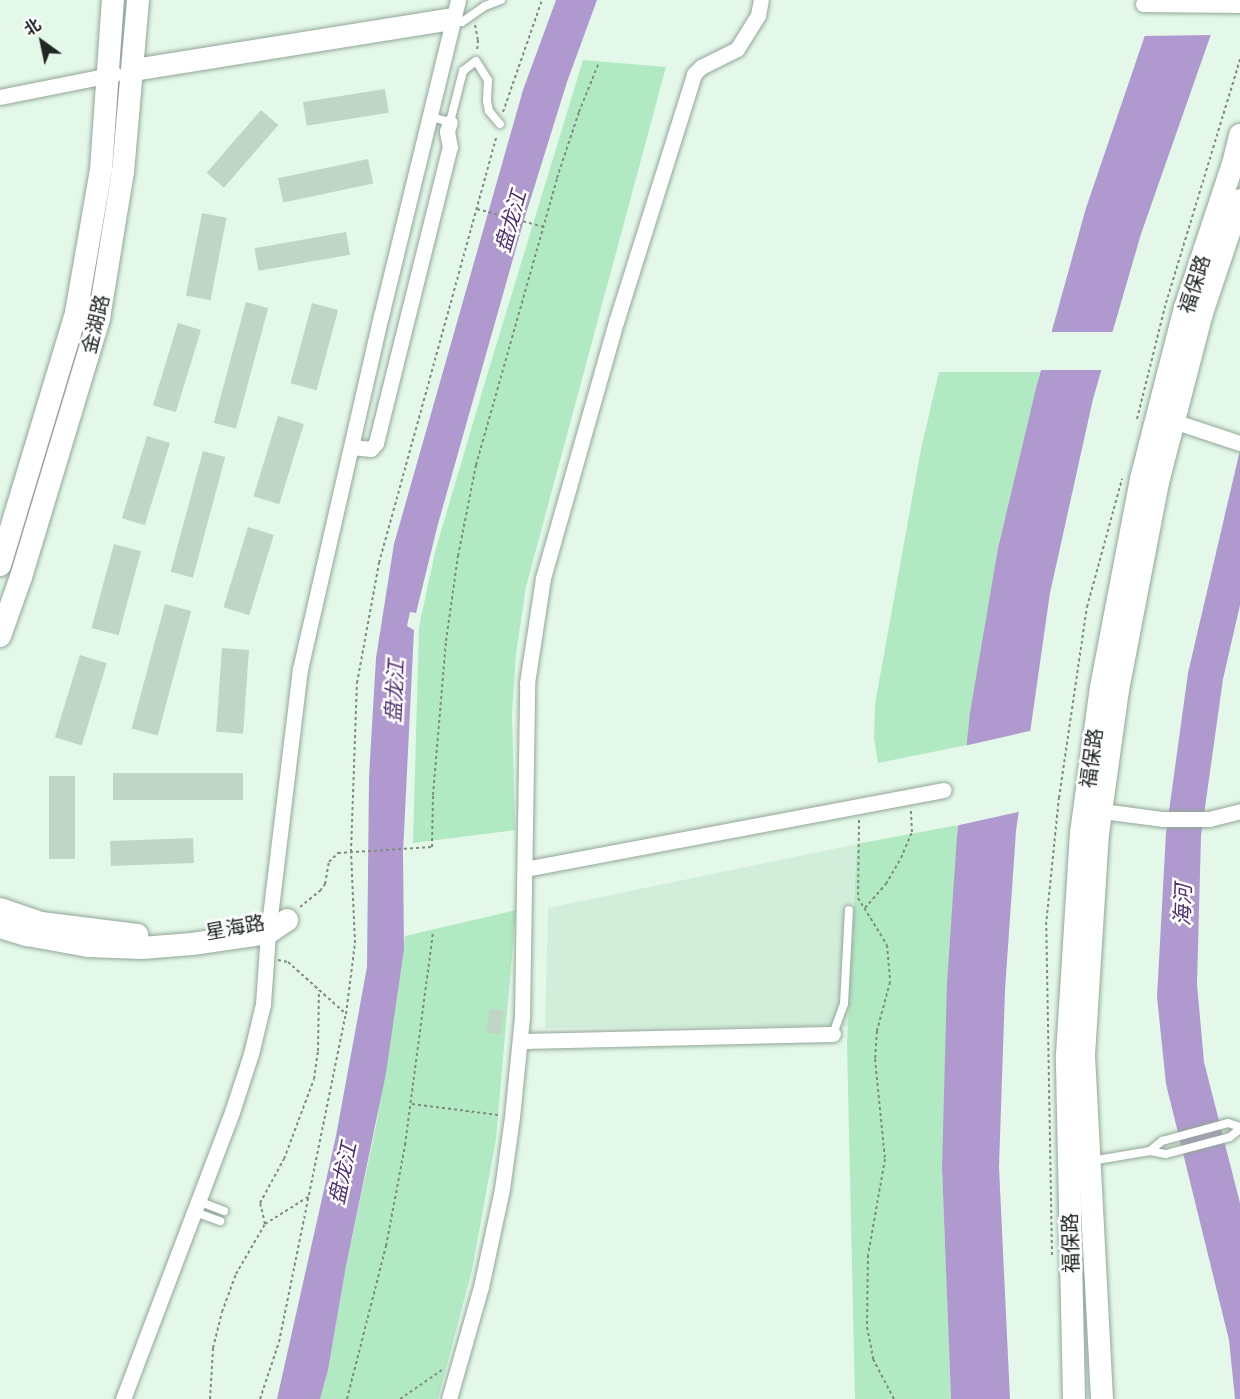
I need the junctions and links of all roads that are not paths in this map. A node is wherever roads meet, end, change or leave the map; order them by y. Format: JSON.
{"nodes":[{"id":1,"x":113,"y":0,"type":"edge"},
{"id":2,"x":138,"y":0,"type":"edge"},
{"id":3,"x":501,"y":0,"type":"edge"},
{"id":4,"x":761,"y":0,"type":"edge"},
{"id":5,"x":1148,"y":4,"type":"dead end"},
{"id":6,"x":1239,"y":5,"type":"edge"},
{"id":7,"x":460,"y":12,"type":"edge"},
{"id":8,"x":134,"y":70,"type":"junction"},
{"id":9,"x":108,"y":75,"type":"junction"},
{"id":10,"x":0,"y":97,"type":"edge"},
{"id":11,"x":431,"y":117,"type":"junction"},
{"id":12,"x":450,"y":122,"type":"junction"},
{"id":13,"x":500,"y":124,"type":"road end"},
{"id":14,"x":1240,"y":135,"type":"edge"},
{"id":15,"x":1240,"y":200,"type":"edge"},
{"id":16,"x":1173,"y":422,"type":"junction"},
{"id":17,"x":1240,"y":443,"type":"edge"},
{"id":18,"x":352,"y":447,"type":"junction"},
{"id":19,"x":0,"y":565,"type":"edge"},
{"id":20,"x":0,"y":636,"type":"edge"},
{"id":21,"x":945,"y":790,"type":"dead end"},
{"id":22,"x":1102,"y":811,"type":"junction"},
{"id":23,"x":1240,"y":811,"type":"edge"},
{"id":24,"x":525,"y":869,"type":"junction"},
{"id":25,"x":0,"y":909,"type":"edge"},
{"id":26,"x":849,"y":910,"type":"dead end"},
{"id":27,"x":275,"y":924,"type":"junction"},
{"id":28,"x":0,"y":927,"type":"edge"},
{"id":29,"x":832,"y":1034,"type":"joint"},
{"id":30,"x":520,"y":1041,"type":"junction"},
{"id":31,"x":1240,"y":1128,"type":"edge"},
{"id":32,"x":1150,"y":1151,"type":"junction"},
{"id":33,"x":1089,"y":1161,"type":"junction"},
{"id":34,"x":196,"y":1206,"type":"junction"},
{"id":35,"x":224,"y":1211,"type":"dead end"},
{"id":36,"x":220,"y":1221,"type":"dead end"},
{"id":37,"x":123,"y":1399,"type":"edge"},
{"id":38,"x":448,"y":1399,"type":"edge"},
{"id":39,"x":1074,"y":1399,"type":"edge"},
{"id":40,"x":1102,"y":1399,"type":"edge"}],
"edges":[{"from":1,"to":9,"type":"main road","name":"金湖路"},
{"from":2,"to":8,"type":"main road","name":"金湖路"},
{"from":3,"to":7,"type":"lane"},
{"from":4,"to":24,"type":"street"},
{"from":5,"to":6,"type":"street"},
{"from":7,"to":8,"type":"main road"},
{"from":7,"to":11,"type":"street"},
{"from":8,"to":9,"type":"street"},
{"from":8,"to":20,"type":"main road","name":"金湖路"},
{"from":9,"to":10,"type":"street"},
{"from":9,"to":19,"type":"main road","name":"金湖路"},
{"from":11,"to":12,"type":"lane"},
{"from":11,"to":18,"type":"street"},
{"from":12,"to":13,"type":"lane"},
{"from":12,"to":18,"type":"street"},
{"from":14,"to":39,"type":"main road","name":"福保路"},
{"from":15,"to":16,"type":"main road","name":"福保路"},
{"from":16,"to":17,"type":"street"},
{"from":16,"to":22,"type":"main road","name":"福保路"},
{"from":18,"to":27,"type":"street"},
{"from":21,"to":24,"type":"street"},
{"from":22,"to":23,"type":"street"},
{"from":22,"to":33,"type":"main road","name":"福保路"},
{"from":24,"to":30,"type":"street"},
{"from":25,"to":27,"type":"main road","name":"星海路"},
{"from":26,"to":29,"type":"lane"},
{"from":27,"to":28,"type":"main road","name":"星海路"},
{"from":27,"to":34,"type":"street"},
{"from":29,"to":30,"type":"street"},
{"from":30,"to":38,"type":"street"},
{"from":31,"to":32,"type":"lane"},
{"from":31,"to":32,"type":"lane"},
{"from":32,"to":33,"type":"lane"},
{"from":33,"to":40,"type":"main road","name":"福保路"},
{"from":34,"to":35,"type":"lane"},
{"from":34,"to":36,"type":"lane"},
{"from":34,"to":37,"type":"street"}]}
